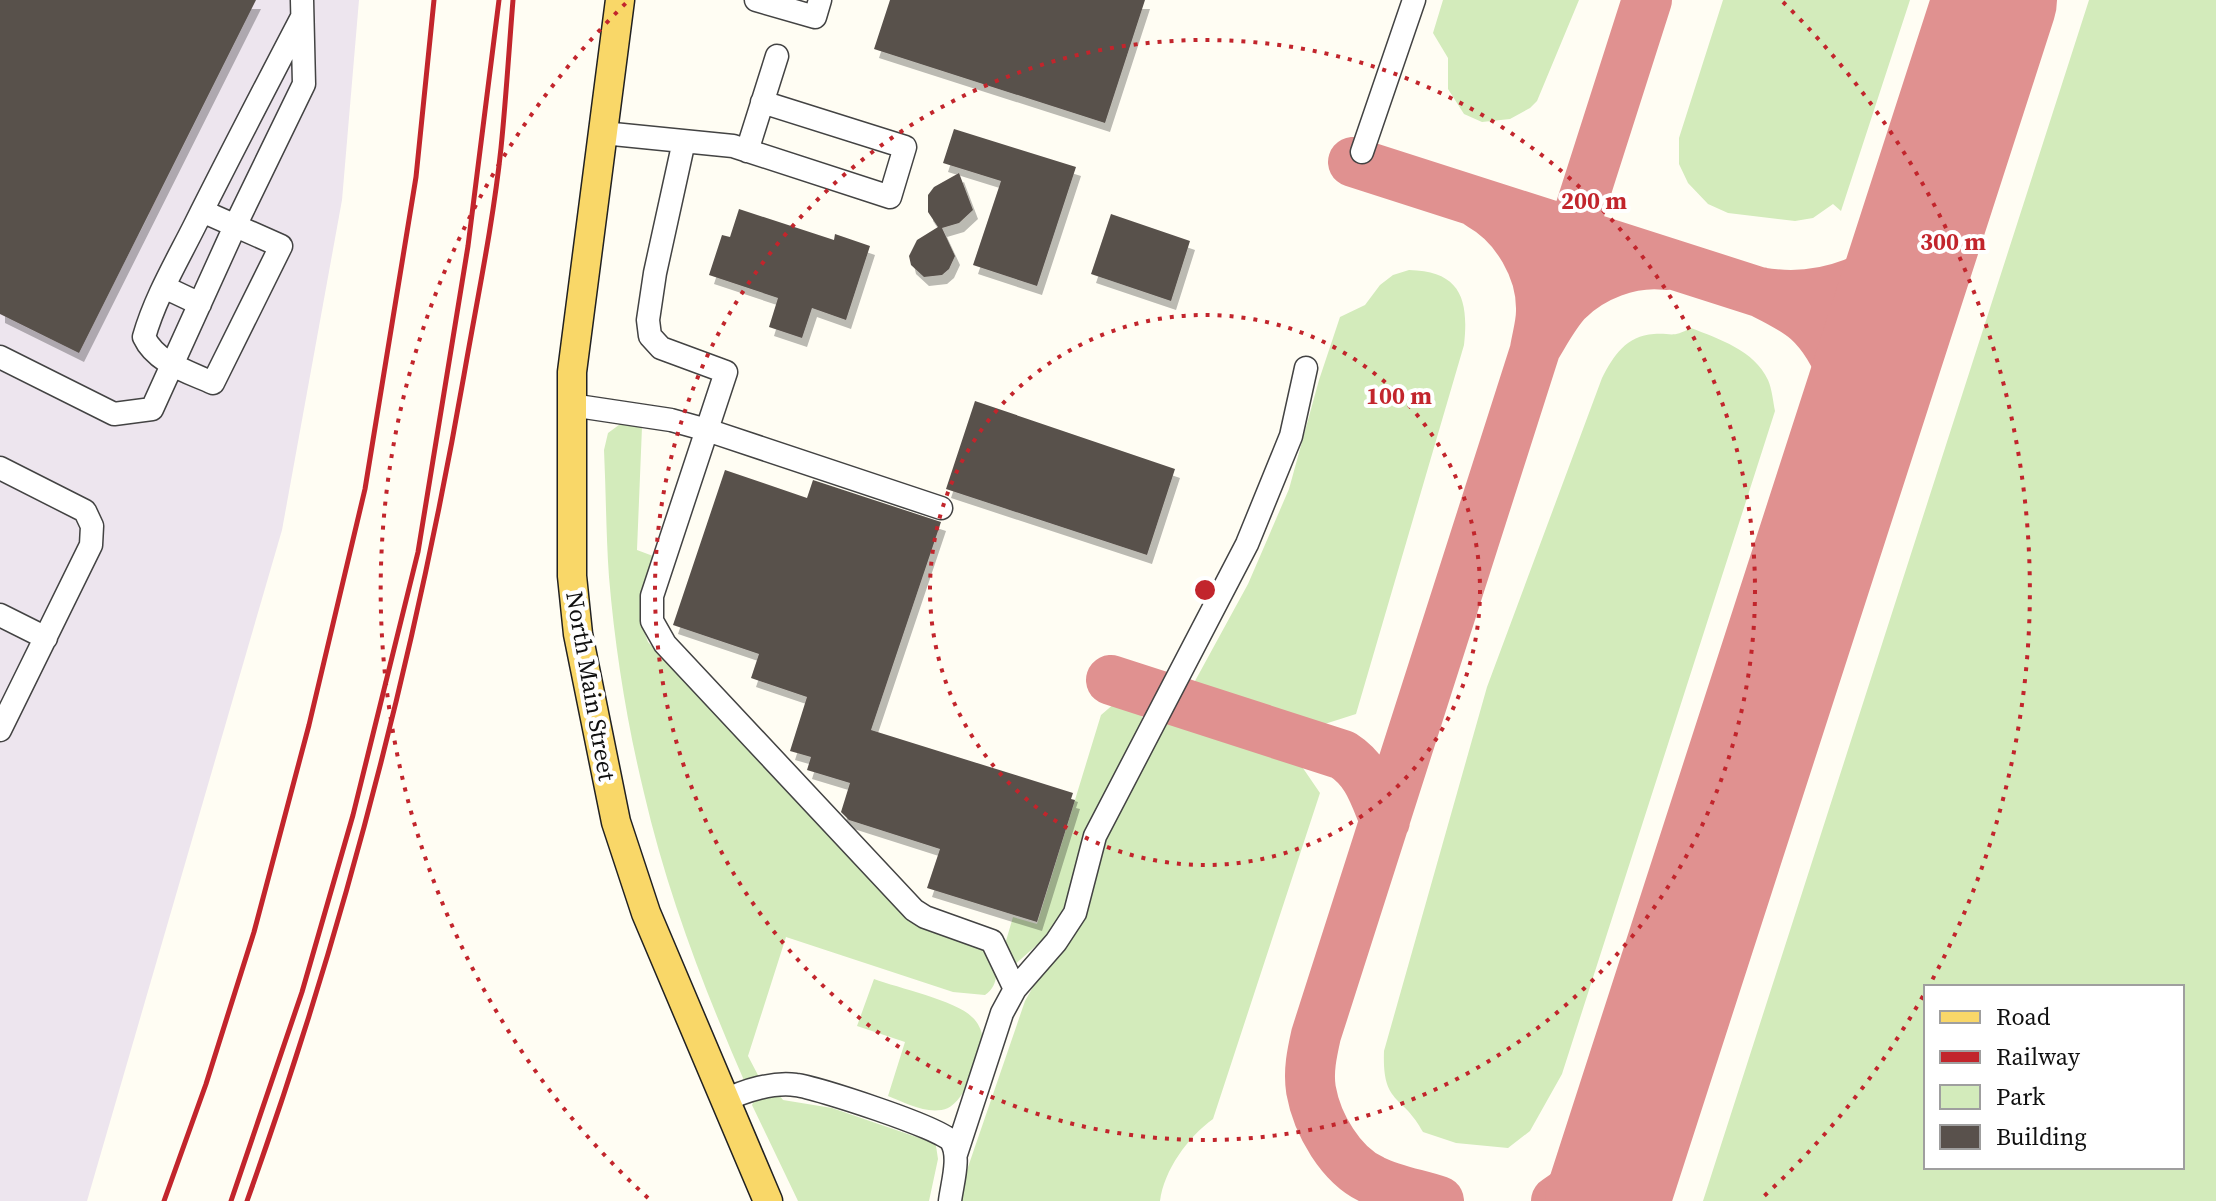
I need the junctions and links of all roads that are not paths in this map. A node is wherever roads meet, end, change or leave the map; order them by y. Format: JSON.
{"nodes":[{"id":1,"x":620,"y":0,"type":"edge"},
{"id":2,"x":756,"y":0,"type":"edge"},
{"id":3,"x":820,"y":0,"type":"edge"},
{"id":4,"x":1414,"y":0,"type":"edge"},
{"id":5,"x":302,"y":8,"type":"edge"},
{"id":6,"x":777,"y":56,"type":"dead end"},
{"id":7,"x":762,"y":102,"type":"junction"},
{"id":8,"x":603,"y":133,"type":"junction"},
{"id":9,"x":240,"y":135,"type":"junction"},
{"id":10,"x":684,"y":141,"type":"junction"},
{"id":11,"x":272,"y":150,"type":"junction"},
{"id":12,"x":747,"y":151,"type":"junction"},
{"id":13,"x":1362,"y":152,"type":"dead end"},
{"id":14,"x":202,"y":211,"type":"junction"},
{"id":15,"x":236,"y":224,"type":"junction"},
{"id":16,"x":164,"y":287,"type":"junction"},
{"id":17,"x":200,"y":304,"type":"junction"},
{"id":18,"x":0,"y":357,"type":"edge"},
{"id":19,"x":173,"y":364,"type":"junction"},
{"id":20,"x":1306,"y":368,"type":"dead end"},
{"id":21,"x":571,"y":405,"type":"junction"},
{"id":22,"x":707,"y":430,"type":"junction"},
{"id":23,"x":0,"y":468,"type":"edge"},
{"id":24,"x":941,"y":508,"type":"dead end"},
{"id":25,"x":0,"y":615,"type":"edge"},
{"id":26,"x":46,"y":638,"type":"junction"},
{"id":27,"x":0,"y":730,"type":"edge"},
{"id":28,"x":1015,"y":989,"type":"junction"},
{"id":29,"x":725,"y":1101,"type":"junction"},
{"id":30,"x":950,"y":1144,"type":"junction"},
{"id":31,"x":768,"y":1201,"type":"edge"},
{"id":32,"x":950,"y":1201,"type":"edge"}],
"edges":[{"from":1,"to":8,"type":"main road","name":"North Main Street"},
{"from":2,"to":3,"type":"lane"},
{"from":4,"to":13,"type":"lane"},
{"from":5,"to":9,"type":"lane"},
{"from":5,"to":11,"type":"lane"},
{"from":6,"to":7,"type":"lane"},
{"from":7,"to":12,"type":"lane"},
{"from":7,"to":12,"type":"lane"},
{"from":8,"to":10,"type":"lane"},
{"from":8,"to":21,"type":"main road","name":"North Main Street"},
{"from":9,"to":11,"type":"lane"},
{"from":9,"to":14,"type":"lane"},
{"from":10,"to":12,"type":"lane"},
{"from":10,"to":22,"type":"lane"},
{"from":11,"to":15,"type":"lane"},
{"from":14,"to":15,"type":"lane"},
{"from":14,"to":16,"type":"lane"},
{"from":15,"to":17,"type":"lane"},
{"from":15,"to":19,"type":"lane"},
{"from":16,"to":17,"type":"lane"},
{"from":16,"to":19,"type":"lane"},
{"from":17,"to":19,"type":"lane"},
{"from":18,"to":19,"type":"lane"},
{"from":20,"to":28,"type":"lane"},
{"from":21,"to":22,"type":"lane"},
{"from":21,"to":29,"type":"main road","name":"North Main Street"},
{"from":22,"to":24,"type":"lane"},
{"from":22,"to":28,"type":"lane"},
{"from":23,"to":26,"type":"lane"},
{"from":25,"to":26,"type":"lane"},
{"from":26,"to":27,"type":"lane"},
{"from":28,"to":30,"type":"lane"},
{"from":29,"to":30,"type":"lane"},
{"from":29,"to":31,"type":"main road","name":"North Main Street"},
{"from":30,"to":32,"type":"lane"}]}
